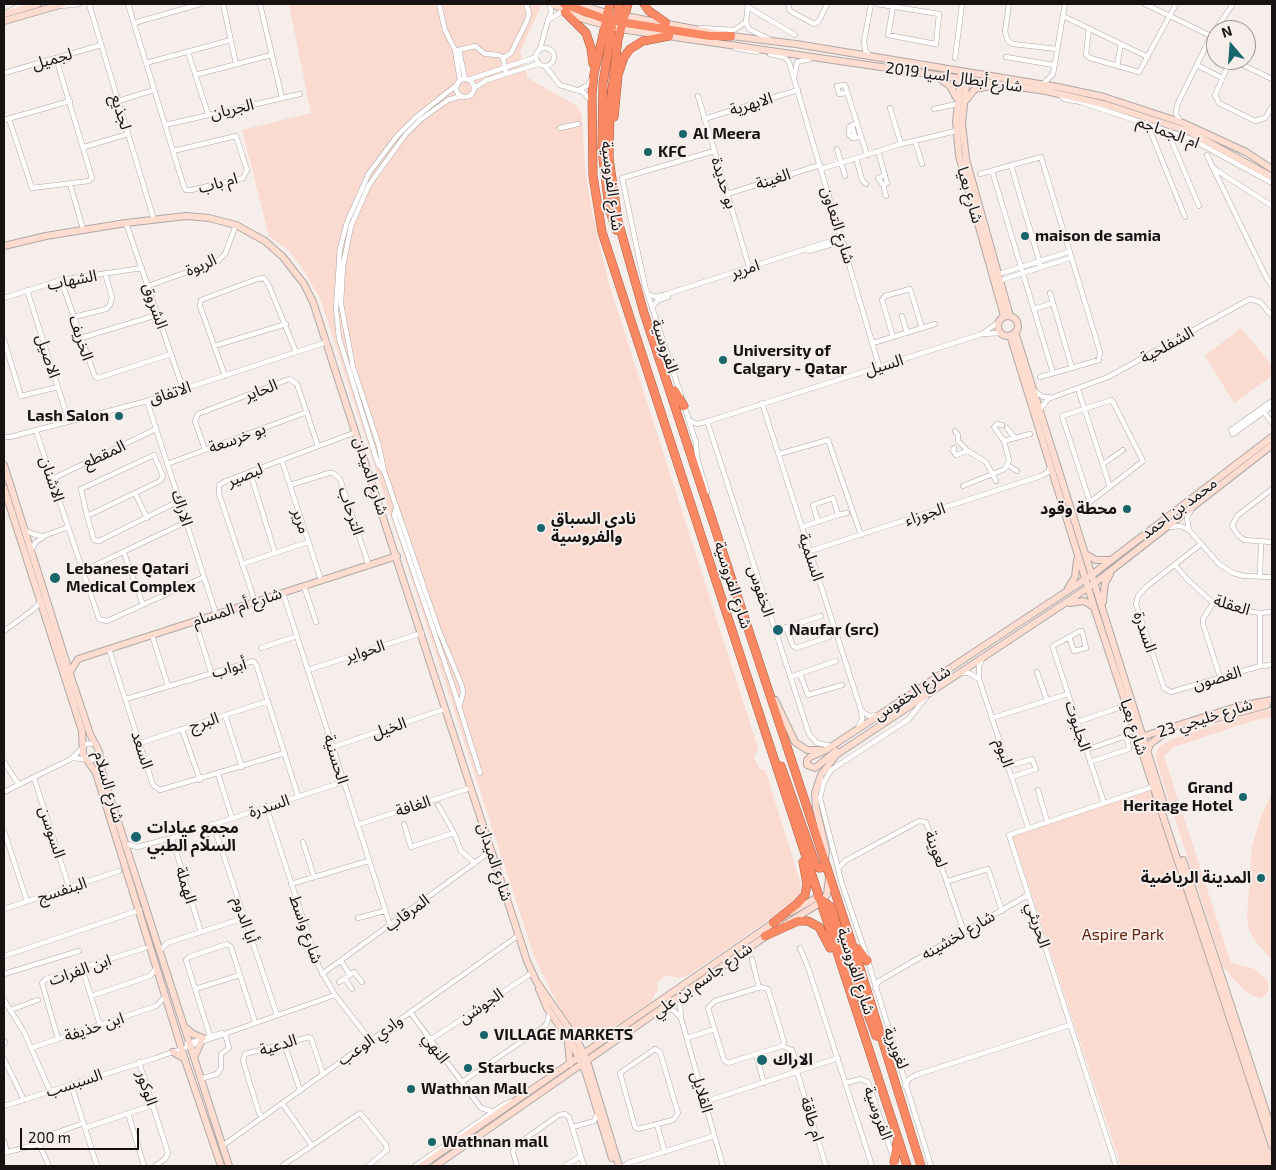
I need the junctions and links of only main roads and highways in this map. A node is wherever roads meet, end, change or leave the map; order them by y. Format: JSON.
{"nodes":[{"id":1,"x":610,"y":4,"type":"edge"},
{"id":2,"x":619,"y":4,"type":"edge"},
{"id":3,"x":628,"y":4,"type":"edge"},
{"id":4,"x":644,"y":4,"type":"edge"},
{"id":5,"x":564,"y":9,"type":"edge"},
{"id":6,"x":614,"y":21,"type":"junction"},
{"id":7,"x":666,"y":24,"type":"road end"},
{"id":8,"x":669,"y":36,"type":"road end"},
{"id":9,"x":731,"y":36,"type":"road end"},
{"id":10,"x":593,"y":75,"type":"junction"},
{"id":11,"x":612,"y":188,"type":"junction"},
{"id":12,"x":628,"y":254,"type":"junction"},
{"id":13,"x":644,"y":313,"type":"junction"},
{"id":14,"x":684,"y":406,"type":"road end"},
{"id":15,"x":767,"y":735,"type":"junction"},
{"id":16,"x":798,"y":836,"type":"junction"},
{"id":17,"x":827,"y":866,"type":"junction"},
{"id":18,"x":821,"y":900,"type":"junction"},
{"id":19,"x":843,"y":919,"type":"junction"},
{"id":20,"x":773,"y":923,"type":"road end"},
{"id":21,"x":765,"y":936,"type":"road end"},
{"id":22,"x":867,"y":961,"type":"road end"},
{"id":23,"x":845,"y":982,"type":"junction"},
{"id":24,"x":887,"y":1060,"type":"junction"},
{"id":25,"x":897,"y":1137,"type":"junction"},
{"id":26,"x":895,"y":1164,"type":"edge"},
{"id":27,"x":907,"y":1166,"type":"edge"},
{"id":28,"x":921,"y":1166,"type":"edge"}],
"edges":[{"from":1,"to":6,"type":"highway","name":"شارع الفروسية"},
{"from":2,"to":6,"type":"highway"},
{"from":3,"to":6,"type":"highway","name":"شارع الفروسية"},
{"from":4,"to":7,"type":"highway"},
{"from":5,"to":6,"type":"highway"},
{"from":5,"to":10,"type":"highway"},
{"from":6,"to":9,"type":"highway"},
{"from":6,"to":10,"type":"highway","name":"شارع الفروسية"},
{"from":6,"to":11,"type":"highway","name":"شارع الفروسية"},
{"from":6,"to":12,"type":"highway"},
{"from":8,"to":11,"type":"highway"},
{"from":10,"to":15,"type":"highway","name":"شارع الفروسية"},
{"from":11,"to":12,"type":"highway","name":"شارع الفروسية"},
{"from":12,"to":13,"type":"highway","name":"شارع الفروسية"},
{"from":13,"to":14,"type":"highway"},
{"from":13,"to":17,"type":"highway","name":"شارع الفروسية"},
{"from":15,"to":16,"type":"highway","name":"شارع الفروسية"},
{"from":15,"to":17,"type":"highway"},
{"from":16,"to":18,"type":"highway","name":"شارع الفروسية"},
{"from":16,"to":20,"type":"highway"},
{"from":17,"to":19,"type":"highway","name":"شارع الفروسية"},
{"from":18,"to":23,"type":"highway","name":"شارع الفروسية"},
{"from":18,"to":24,"type":"highway"},
{"from":19,"to":22,"type":"highway"},
{"from":19,"to":24,"type":"highway","name":"شارع الفروسية"},
{"from":21,"to":23,"type":"highway"},
{"from":23,"to":25,"type":"highway","name":"شارع الفروسية"},
{"from":24,"to":28,"type":"highway","name":"شارع الفروسية"},
{"from":25,"to":26,"type":"highway"},
{"from":25,"to":27,"type":"highway","name":"شارع الفروسية"}]}
